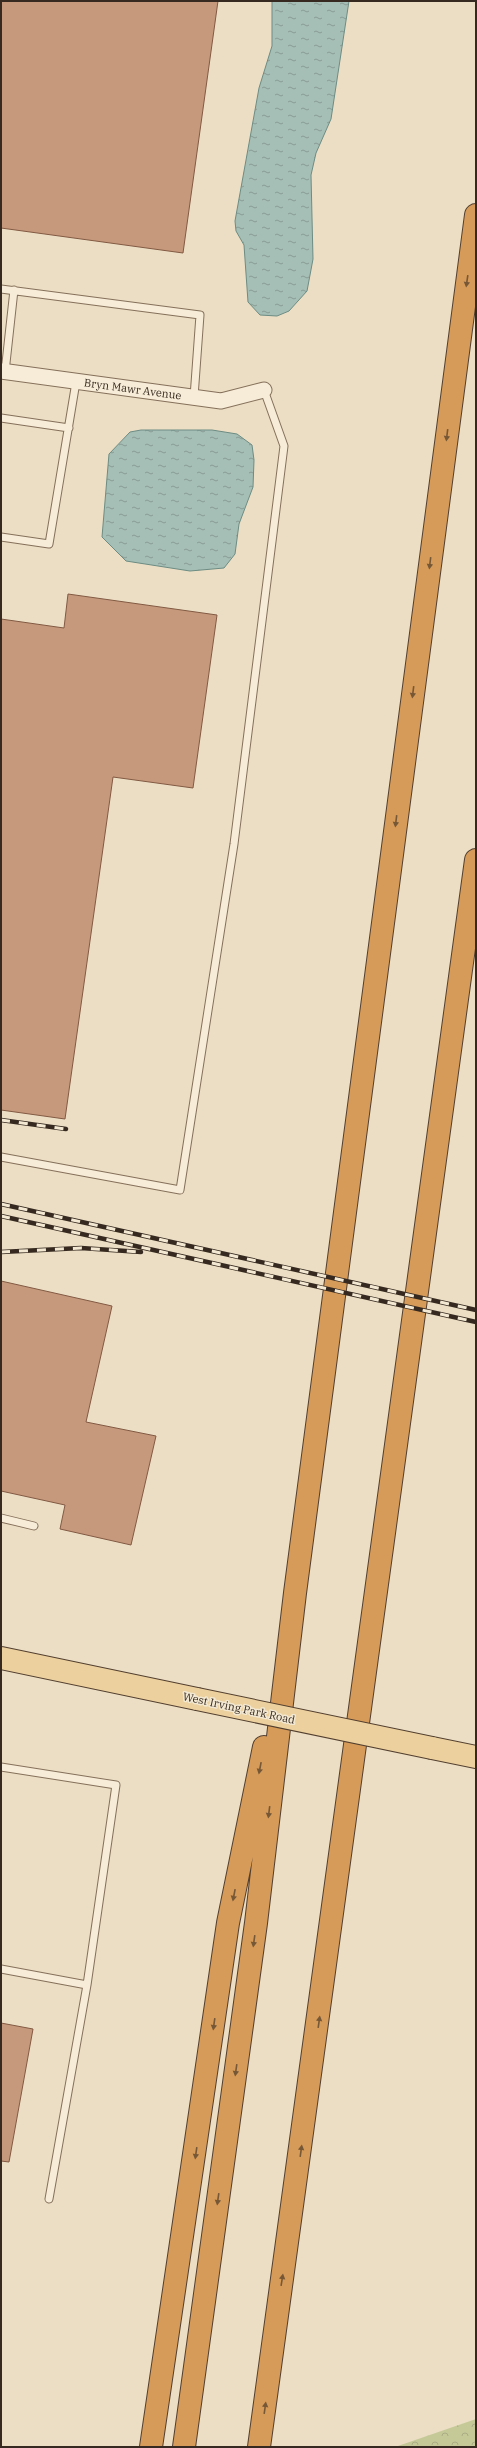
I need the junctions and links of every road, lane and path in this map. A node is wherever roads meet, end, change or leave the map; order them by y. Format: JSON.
{"nodes":[{"id":1,"x":476,"y":215,"type":"edge"},
{"id":2,"x":1,"y":289,"type":"edge"},
{"id":3,"x":14,"y":290,"type":"junction"},
{"id":4,"x":3,"y":372,"type":"edge"},
{"id":5,"x":76,"y":382,"type":"junction"},
{"id":6,"x":264,"y":390,"type":"joint"},
{"id":7,"x":194,"y":397,"type":"junction"},
{"id":8,"x":1,"y":418,"type":"edge"},
{"id":9,"x":69,"y":428,"type":"junction"},
{"id":10,"x":1,"y":537,"type":"edge"},
{"id":11,"x":476,"y":860,"type":"edge"},
{"id":12,"x":1,"y":1157,"type":"edge"},
{"id":13,"x":1,"y":1518,"type":"edge"},
{"id":14,"x":34,"y":1526,"type":"dead end"},
{"id":15,"x":295,"y":1593,"type":"junction"},
{"id":16,"x":1,"y":1658,"type":"edge"},
{"id":17,"x":476,"y":1758,"type":"edge"},
{"id":18,"x":1,"y":1767,"type":"edge"},
{"id":19,"x":1,"y":1969,"type":"edge"},
{"id":20,"x":87,"y":1985,"type":"junction"},
{"id":21,"x":49,"y":2199,"type":"dead end"},
{"id":22,"x":151,"y":2447,"type":"edge"},
{"id":23,"x":184,"y":2447,"type":"edge"},
{"id":24,"x":259,"y":2447,"type":"edge"}],
"edges":[{"from":1,"to":15,"type":"highway","one_way":true},
{"from":2,"to":3,"type":"lane"},
{"from":3,"to":4,"type":"lane"},
{"from":3,"to":7,"type":"lane"},
{"from":4,"to":5,"type":"street","name":"Bryn Mawr Avenue"},
{"from":5,"to":7,"type":"street","name":"Bryn Mawr Avenue"},
{"from":5,"to":9,"type":"lane"},
{"from":6,"to":7,"type":"street","name":"Bryn Mawr Avenue"},
{"from":6,"to":12,"type":"lane"},
{"from":8,"to":9,"type":"lane"},
{"from":9,"to":10,"type":"lane"},
{"from":24,"to":11,"type":"highway","one_way":true},
{"from":13,"to":14,"type":"lane"},
{"from":15,"to":22,"type":"highway","one_way":true},
{"from":15,"to":23,"type":"highway","one_way":true},
{"from":16,"to":17,"type":"main road","name":"West Irving Park Road","bridge":true},
{"from":18,"to":20,"type":"lane"},
{"from":19,"to":20,"type":"lane"},
{"from":20,"to":21,"type":"lane"}]}
